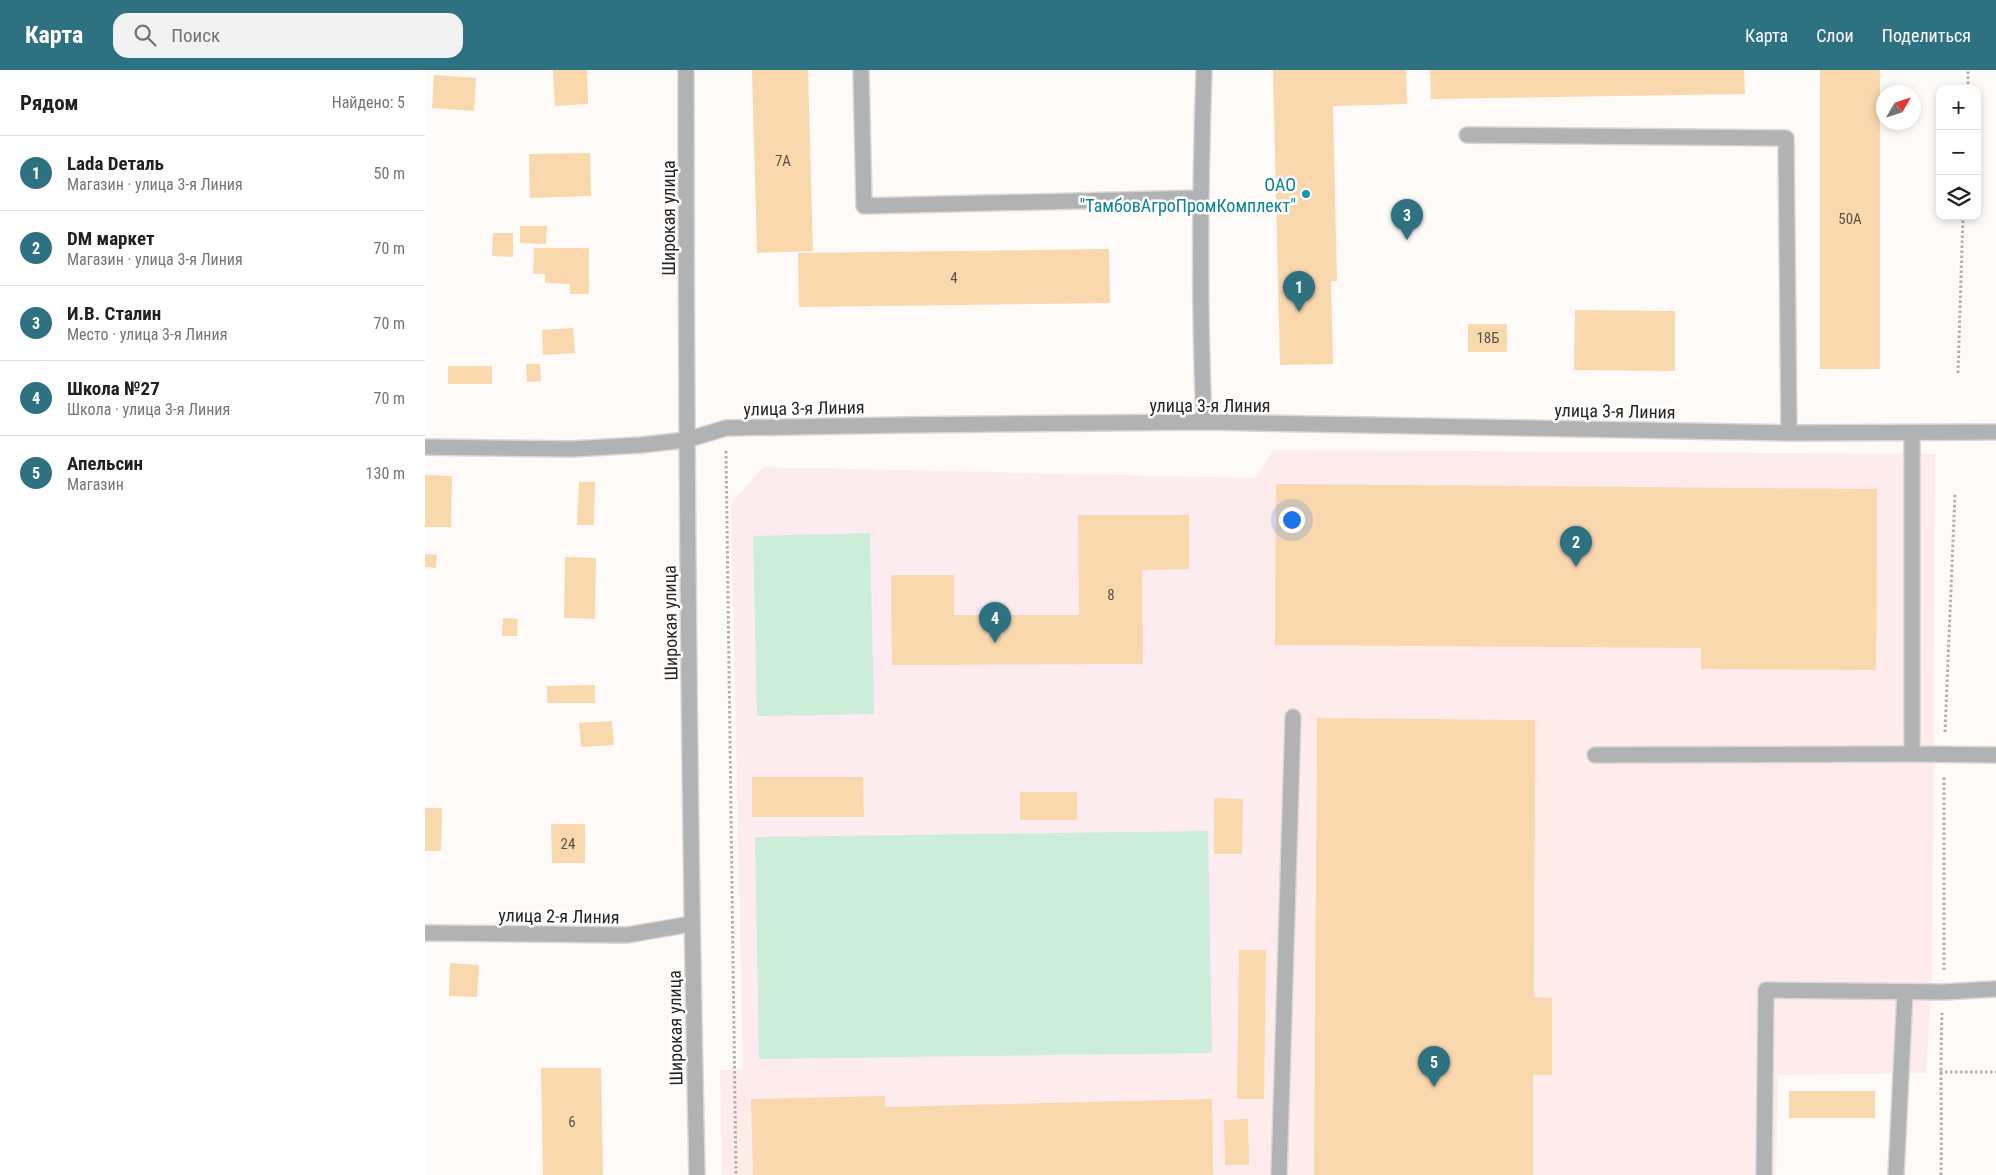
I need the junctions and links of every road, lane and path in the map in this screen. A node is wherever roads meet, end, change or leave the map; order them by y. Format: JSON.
{"nodes":[{"id":1,"x":686,"y":70,"type":"edge"},
{"id":2,"x":861,"y":70,"type":"edge"},
{"id":3,"x":1204,"y":70,"type":"edge"},
{"id":4,"x":1968,"y":70,"type":"edge"},
{"id":5,"x":1967,"y":85,"type":"edge"},
{"id":6,"x":1467,"y":135,"type":"dead end"},
{"id":7,"x":1201,"y":198,"type":"junction"},
{"id":8,"x":1963,"y":220,"type":"edge"},
{"id":9,"x":1958,"y":373,"type":"dead end"},
{"id":10,"x":1205,"y":422,"type":"junction"},
{"id":11,"x":726,"y":428,"type":"junction"},
{"id":12,"x":1996,"y":432,"type":"edge"},
{"id":13,"x":1789,"y":433,"type":"junction"},
{"id":14,"x":1911,"y":433,"type":"junction"},
{"id":15,"x":687,"y":440,"type":"junction"},
{"id":16,"x":425,"y":447,"type":"edge"},
{"id":17,"x":1955,"y":494,"type":"dead end"},
{"id":18,"x":1293,"y":717,"type":"dead end"},
{"id":19,"x":1912,"y":754,"type":"junction"},
{"id":20,"x":1945,"y":754,"type":"junction"},
{"id":21,"x":1595,"y":755,"type":"dead end"},
{"id":22,"x":1996,"y":755,"type":"edge"},
{"id":23,"x":691,"y":924,"type":"junction"},
{"id":24,"x":425,"y":933,"type":"edge"},
{"id":25,"x":1996,"y":989,"type":"edge"},
{"id":26,"x":1905,"y":992,"type":"junction"},
{"id":27,"x":1943,"y":992,"type":"junction"},
{"id":28,"x":1940,"y":1072,"type":"junction"},
{"id":29,"x":1996,"y":1072,"type":"edge"},
{"id":30,"x":697,"y":1175,"type":"edge"},
{"id":31,"x":736,"y":1175,"type":"edge"},
{"id":32,"x":1279,"y":1175,"type":"edge"},
{"id":33,"x":1764,"y":1175,"type":"edge"},
{"id":34,"x":1897,"y":1175,"type":"edge"},
{"id":35,"x":1941,"y":1175,"type":"edge"}],
"edges":[{"from":1,"to":15,"type":"street","name":"Широкая улица"},
{"from":2,"to":7,"type":"street"},
{"from":3,"to":7,"type":"street"},
{"from":4,"to":5,"type":"path"},
{"from":6,"to":13,"type":"street"},
{"from":7,"to":10,"type":"street"},
{"from":8,"to":9,"type":"path"},
{"from":10,"to":11,"type":"street","name":"улица 3-я Линия"},
{"from":10,"to":13,"type":"street","name":"улица 3-я Линия"},
{"from":11,"to":15,"type":"street","name":"улица 3-я Линия"},
{"from":11,"to":31,"type":"path"},
{"from":12,"to":14,"type":"street","name":"улица 3-я Линия"},
{"from":13,"to":14,"type":"street","name":"улица 3-я Линия"},
{"from":14,"to":19,"type":"street"},
{"from":15,"to":16,"type":"street","name":"улица 3-я Линия"},
{"from":15,"to":23,"type":"street","name":"Широкая улица"},
{"from":17,"to":20,"type":"path"},
{"from":18,"to":32,"type":"street"},
{"from":19,"to":20,"type":"street"},
{"from":19,"to":21,"type":"street"},
{"from":20,"to":22,"type":"street"},
{"from":20,"to":27,"type":"path"},
{"from":23,"to":24,"type":"street","name":"улица 2-я Линия"},
{"from":23,"to":30,"type":"street","name":"Широкая улица"},
{"from":25,"to":27,"type":"street"},
{"from":26,"to":27,"type":"street"},
{"from":26,"to":33,"type":"street"},
{"from":26,"to":34,"type":"street"},
{"from":27,"to":28,"type":"path"},
{"from":28,"to":29,"type":"path"},
{"from":28,"to":35,"type":"path"}]}
